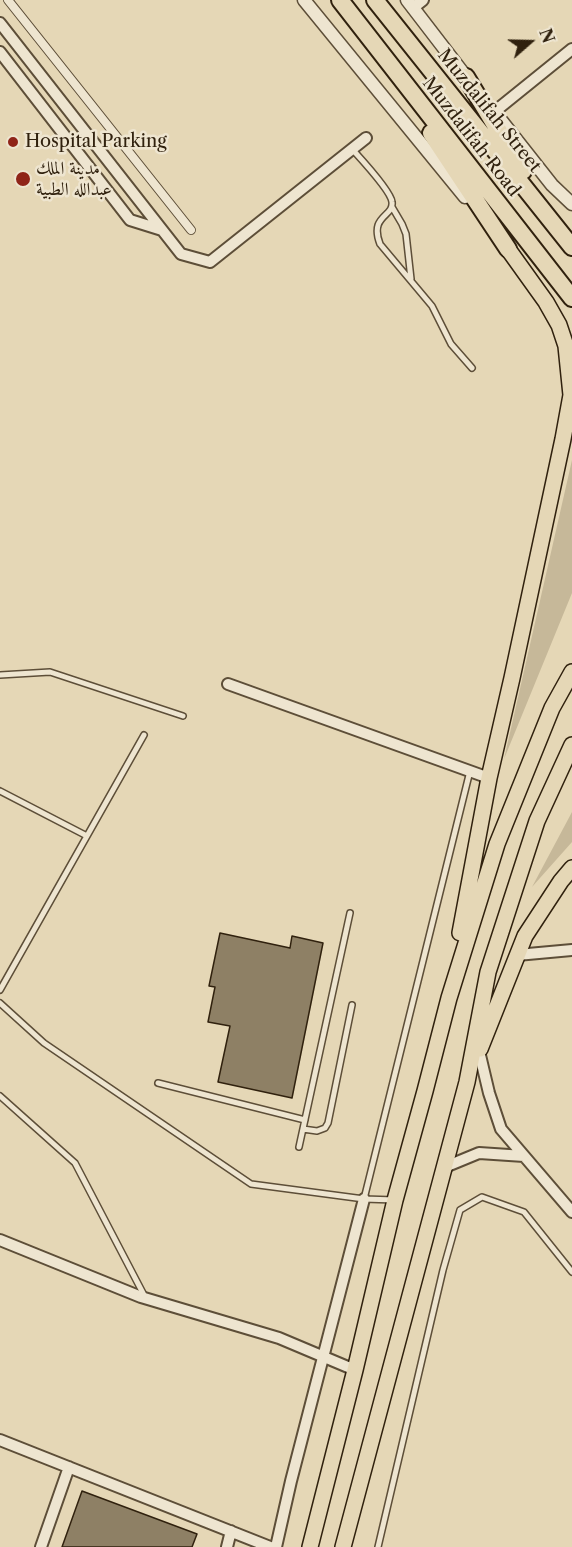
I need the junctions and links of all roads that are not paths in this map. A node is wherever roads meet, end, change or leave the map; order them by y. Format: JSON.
{"nodes":[{"id":1,"x":8,"y":0,"type":"edge"},
{"id":2,"x":304,"y":0,"type":"edge"},
{"id":3,"x":375,"y":0,"type":"edge"},
{"id":4,"x":342,"y":3,"type":"edge"},
{"id":5,"x":414,"y":3,"type":"edge"},
{"id":6,"x":0,"y":23,"type":"edge"},
{"id":7,"x":572,"y":49,"type":"edge"},
{"id":8,"x":0,"y":52,"type":"edge"},
{"id":9,"x":466,"y":77,"type":"junction"},
{"id":10,"x":494,"y":112,"type":"junction"},
{"id":11,"x":366,"y":138,"type":"dead end"},
{"id":12,"x":352,"y":149,"type":"junction"},
{"id":13,"x":572,"y":204,"type":"edge"},
{"id":14,"x":392,"y":207,"type":"junction"},
{"id":15,"x":554,"y":223,"type":"junction"},
{"id":16,"x":163,"y":230,"type":"junction"},
{"id":17,"x":190,"y":230,"type":"dead end"},
{"id":18,"x":572,"y":236,"type":"edge"},
{"id":19,"x":572,"y":247,"type":"edge"},
{"id":20,"x":508,"y":249,"type":"junction"},
{"id":21,"x":411,"y":280,"type":"junction"},
{"id":22,"x":572,"y":298,"type":"edge"},
{"id":23,"x":472,"y":368,"type":"dead end"},
{"id":24,"x":572,"y":429,"type":"edge"},
{"id":25,"x":559,"y":457,"type":"junction"},
{"id":26,"x":572,"y":672,"type":"edge"},
{"id":27,"x":0,"y":675,"type":"edge"},
{"id":28,"x":228,"y":684,"type":"dead end"},
{"id":29,"x":183,"y":716,"type":"dead end"},
{"id":30,"x":144,"y":735,"type":"dead end"},
{"id":31,"x":572,"y":745,"type":"edge"},
{"id":32,"x":470,"y":771,"type":"junction"},
{"id":33,"x":489,"y":778,"type":"junction"},
{"id":34,"x":0,"y":791,"type":"edge"},
{"id":35,"x":87,"y":836,"type":"junction"},
{"id":36,"x":572,"y":868,"type":"edge"},
{"id":37,"x":350,"y":913,"type":"dead end"},
{"id":38,"x":572,"y":950,"type":"edge"},
{"id":39,"x":517,"y":955,"type":"junction"},
{"id":40,"x":0,"y":990,"type":"edge"},
{"id":41,"x":448,"y":998,"type":"junction"},
{"id":42,"x":0,"y":1003,"type":"edge"},
{"id":43,"x":352,"y":1005,"type":"dead end"},
{"id":44,"x":480,"y":1051,"type":"junction"},
{"id":45,"x":467,"y":1082,"type":"junction"},
{"id":46,"x":158,"y":1083,"type":"dead end"},
{"id":47,"x":0,"y":1096,"type":"edge"},
{"id":48,"x":305,"y":1120,"type":"junction"},
{"id":49,"x":303,"y":1130,"type":"junction"},
{"id":50,"x":299,"y":1147,"type":"dead end"},
{"id":51,"x":524,"y":1156,"type":"junction"},
{"id":52,"x":445,"y":1167,"type":"junction"},
{"id":53,"x":364,"y":1199,"type":"junction"},
{"id":54,"x":395,"y":1200,"type":"junction"},
{"id":55,"x":572,"y":1212,"type":"edge"},
{"id":56,"x":0,"y":1240,"type":"edge"},
{"id":57,"x":572,"y":1272,"type":"edge"},
{"id":58,"x":145,"y":1298,"type":"junction"},
{"id":59,"x":323,"y":1356,"type":"junction"},
{"id":60,"x":355,"y":1370,"type":"junction"},
{"id":61,"x":0,"y":1440,"type":"edge"},
{"id":62,"x":69,"y":1467,"type":"junction"},
{"id":63,"x":231,"y":1531,"type":"junction"},
{"id":64,"x":41,"y":1547,"type":"edge"},
{"id":65,"x":226,"y":1547,"type":"edge"},
{"id":66,"x":270,"y":1547,"type":"edge"},
{"id":67,"x":276,"y":1547,"type":"edge"},
{"id":68,"x":310,"y":1547,"type":"edge"},
{"id":69,"x":343,"y":1547,"type":"edge"},
{"id":70,"x":378,"y":1547,"type":"edge"}],
"edges":[{"from":1,"to":17,"type":"street"},
{"from":2,"to":20,"type":"street"},
{"from":3,"to":15,"type":"highway","name":"Muzdalifah Street"},
{"from":4,"to":20,"type":"highway"},
{"from":4,"to":22,"type":"highway","name":"Muzdalifah Road"},
{"from":5,"to":9,"type":"street"},
{"from":6,"to":16,"type":"street"},
{"from":7,"to":10,"type":"street"},
{"from":8,"to":16,"type":"street"},
{"from":9,"to":10,"type":"street"},
{"from":9,"to":15,"type":"highway"},
{"from":10,"to":13,"type":"street"},
{"from":11,"to":12,"type":"street"},
{"from":12,"to":14,"type":"lane"},
{"from":12,"to":16,"type":"street"},
{"from":14,"to":21,"type":"lane"},
{"from":14,"to":21,"type":"lane"},
{"from":15,"to":18,"type":"main road"},
{"from":15,"to":19,"type":"highway","name":"Muzdalifah Street"},
{"from":20,"to":25,"type":"main road"},
{"from":21,"to":23,"type":"lane"},
{"from":24,"to":25,"type":"main road"},
{"from":25,"to":33,"type":"main road"},
{"from":26,"to":41,"type":"main road"},
{"from":27,"to":29,"type":"lane"},
{"from":28,"to":32,"type":"street"},
{"from":30,"to":35,"type":"lane"},
{"from":31,"to":45,"type":"main road"},
{"from":32,"to":33,"type":"street"},
{"from":32,"to":53,"type":"lane"},
{"from":33,"to":41,"type":"main road"},
{"from":34,"to":35,"type":"lane"},
{"from":35,"to":40,"type":"lane"},
{"from":36,"to":39,"type":"main road"},
{"from":37,"to":48,"type":"lane"},
{"from":38,"to":39,"type":"street"},
{"from":39,"to":44,"type":"main road"},
{"from":41,"to":54,"type":"main road"},
{"from":42,"to":53,"type":"lane"},
{"from":43,"to":49,"type":"lane"},
{"from":44,"to":45,"type":"main road"},
{"from":44,"to":51,"type":"street"},
{"from":45,"to":52,"type":"main road"},
{"from":46,"to":48,"type":"lane"},
{"from":47,"to":58,"type":"lane"},
{"from":48,"to":49,"type":"lane"},
{"from":49,"to":50,"type":"lane"},
{"from":51,"to":52,"type":"street"},
{"from":51,"to":55,"type":"street"},
{"from":52,"to":69,"type":"main road"},
{"from":53,"to":54,"type":"lane"},
{"from":53,"to":59,"type":"street"},
{"from":54,"to":60,"type":"main road"},
{"from":56,"to":58,"type":"street"},
{"from":57,"to":70,"type":"lane"},
{"from":58,"to":59,"type":"street"},
{"from":59,"to":60,"type":"street"},
{"from":59,"to":67,"type":"street"},
{"from":60,"to":68,"type":"main road"},
{"from":61,"to":62,"type":"street"},
{"from":62,"to":63,"type":"street"},
{"from":62,"to":64,"type":"street"},
{"from":63,"to":65,"type":"street"},
{"from":63,"to":66,"type":"street"}]}
